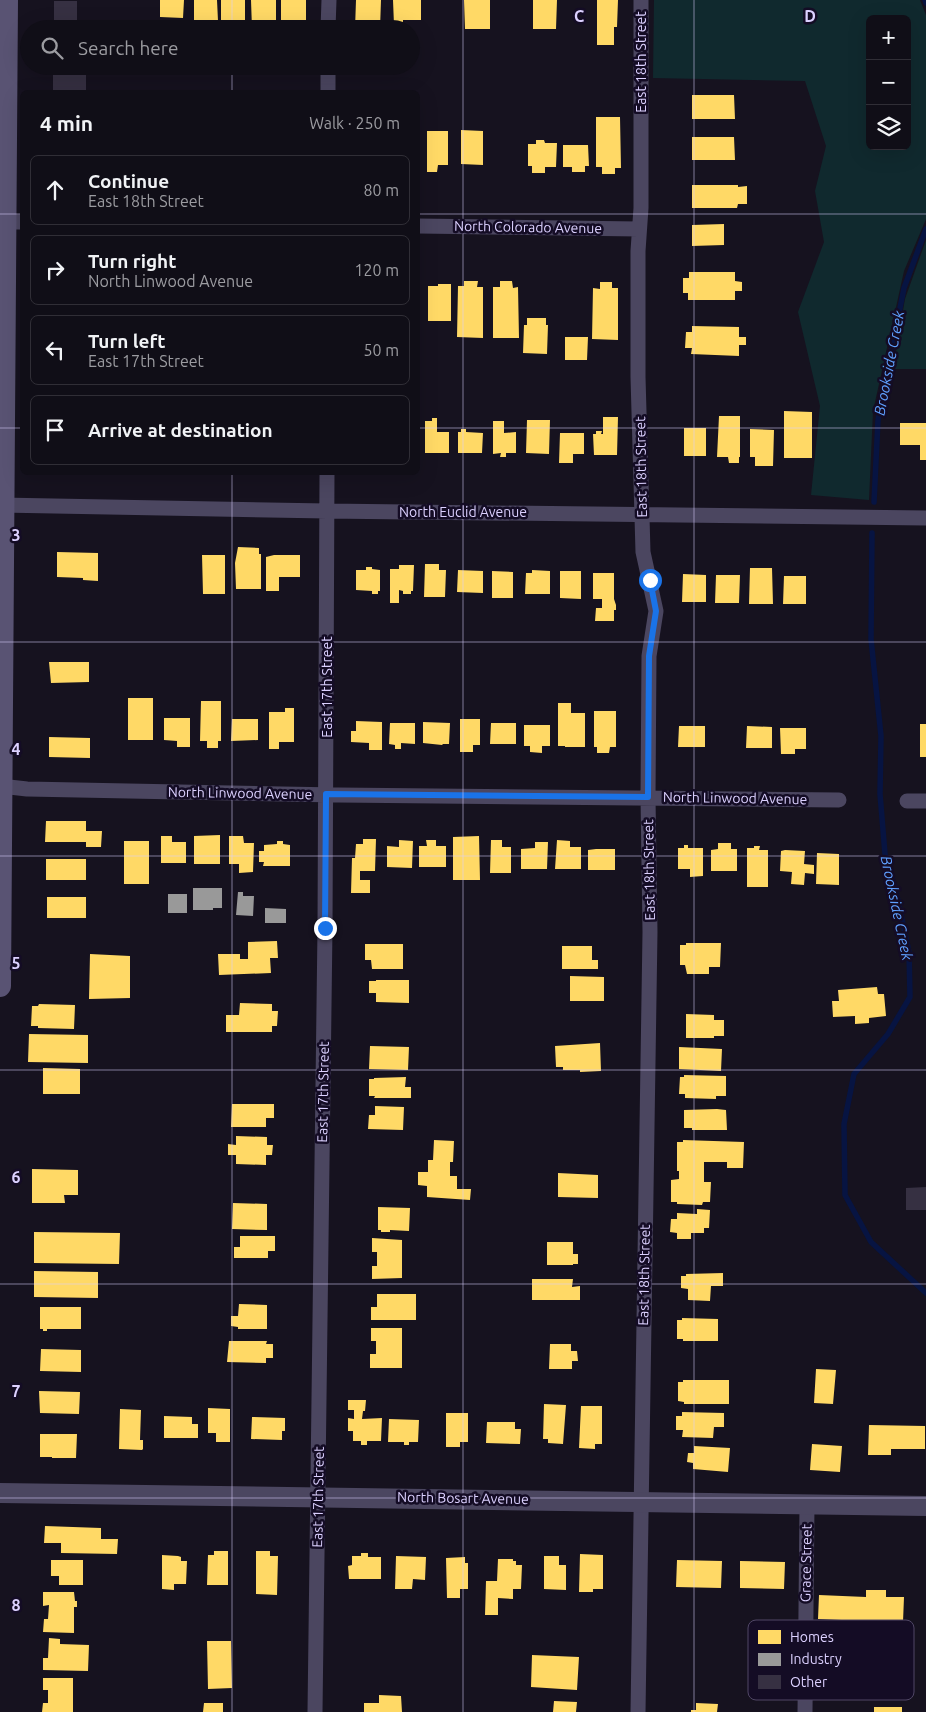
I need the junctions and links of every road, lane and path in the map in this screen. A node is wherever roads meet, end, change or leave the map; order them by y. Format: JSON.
{"nodes":[{"id":1,"x":7,"y":0,"type":"edge"},
{"id":2,"x":329,"y":0,"type":"edge"},
{"id":3,"x":641,"y":0,"type":"edge"},
{"id":4,"x":328,"y":20,"type":"edge"},
{"id":5,"x":328,"y":75,"type":"edge"},
{"id":6,"x":328,"y":90,"type":"edge"},
{"id":7,"x":9,"y":222,"type":"edge"},
{"id":8,"x":420,"y":226,"type":"edge"},
{"id":9,"x":639,"y":229,"type":"junction"},
{"id":10,"x":327,"y":475,"type":"edge"},
{"id":11,"x":2,"y":505,"type":"edge"},
{"id":12,"x":327,"y":512,"type":"junction"},
{"id":13,"x":642,"y":514,"type":"junction"},
{"id":14,"x":926,"y":518,"type":"edge"},
{"id":15,"x":1,"y":787,"type":"edge"},
{"id":16,"x":326,"y":794,"type":"junction"},
{"id":17,"x":648,"y":797,"type":"junction"},
{"id":18,"x":839,"y":800,"type":"dead end"},
{"id":19,"x":907,"y":801,"type":"dead end"},
{"id":20,"x":926,"y":801,"type":"edge"},
{"id":21,"x":0,"y":931,"type":"edge"},
{"id":22,"x":0,"y":986,"type":"edge"},
{"id":23,"x":0,"y":1492,"type":"edge"},
{"id":24,"x":318,"y":1497,"type":"junction"},
{"id":25,"x":641,"y":1501,"type":"junction"},
{"id":26,"x":807,"y":1504,"type":"junction"},
{"id":27,"x":926,"y":1506,"type":"edge"},
{"id":28,"x":806,"y":1620,"type":"edge"},
{"id":29,"x":315,"y":1712,"type":"edge"},
{"id":30,"x":638,"y":1712,"type":"edge"}],
"edges":[{"from":1,"to":7,"type":"main road"},
{"from":2,"to":4,"type":"street"},
{"from":3,"to":9,"type":"street","name":"East 18th Street"},
{"from":5,"to":6,"type":"street"},
{"from":7,"to":11,"type":"main road"},
{"from":8,"to":9,"type":"street","name":"North Colorado Avenue"},
{"from":9,"to":13,"type":"street","name":"East 18th Street"},
{"from":10,"to":12,"type":"street","name":"East 17th Street"},
{"from":11,"to":12,"type":"street","name":"North Euclid Avenue"},
{"from":11,"to":15,"type":"main road"},
{"from":12,"to":13,"type":"street","name":"North Euclid Avenue"},
{"from":12,"to":16,"type":"street","name":"East 17th Street"},
{"from":13,"to":14,"type":"street","name":"North Euclid Avenue"},
{"from":13,"to":17,"type":"street","name":"East 18th Street"},
{"from":15,"to":16,"type":"street","name":"North Linwood Avenue"},
{"from":15,"to":21,"type":"main road"},
{"from":16,"to":17,"type":"street","name":"North Linwood Avenue"},
{"from":16,"to":24,"type":"street","name":"East 17th Street"},
{"from":17,"to":18,"type":"street","name":"North Linwood Avenue"},
{"from":17,"to":25,"type":"street","name":"East 18th Street"},
{"from":19,"to":20,"type":"street"},
{"from":21,"to":22,"type":"main road"},
{"from":23,"to":24,"type":"street","name":"North Bosart Avenue"},
{"from":24,"to":25,"type":"street","name":"North Bosart Avenue"},
{"from":24,"to":29,"type":"street","name":"East 17th Street"},
{"from":25,"to":26,"type":"street","name":"North Bosart Avenue"},
{"from":25,"to":30,"type":"street","name":"East 18th Street"},
{"from":26,"to":27,"type":"street","name":"North Bosart Avenue"},
{"from":26,"to":28,"type":"street","name":"Grace Street"}]}
